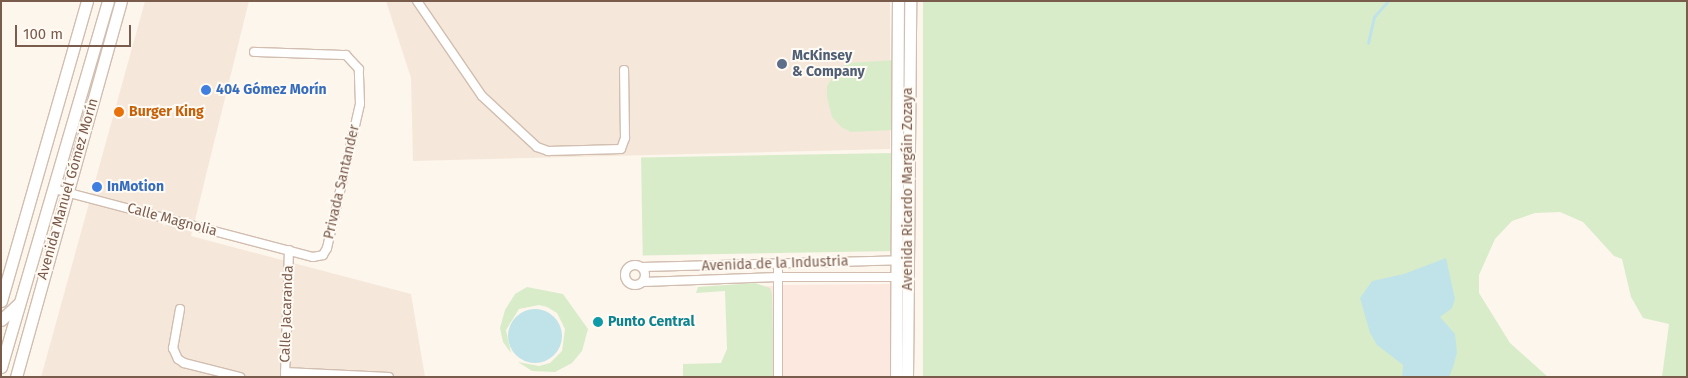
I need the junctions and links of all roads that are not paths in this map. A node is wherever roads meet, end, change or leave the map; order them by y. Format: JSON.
{"nodes":[{"id":1,"x":87,"y":1,"type":"edge"},
{"id":2,"x":108,"y":1,"type":"edge"},
{"id":3,"x":121,"y":1,"type":"edge"},
{"id":4,"x":417,"y":1,"type":"edge"},
{"id":5,"x":898,"y":1,"type":"edge"},
{"id":6,"x":910,"y":1,"type":"edge"},
{"id":7,"x":254,"y":52,"type":"dead end"},
{"id":8,"x":624,"y":70,"type":"dead end"},
{"id":9,"x":40,"y":165,"type":"junction"},
{"id":10,"x":54,"y":189,"type":"junction"},
{"id":11,"x":67,"y":192,"type":"junction"},
{"id":12,"x":289,"y":250,"type":"junction"},
{"id":13,"x":902,"y":260,"type":"junction"},
{"id":14,"x":778,"y":263,"type":"junction"},
{"id":15,"x":642,"y":267,"type":"junction"},
{"id":16,"x":778,"y":276,"type":"junction"},
{"id":17,"x":902,"y":277,"type":"junction"},
{"id":18,"x":643,"y":282,"type":"junction"},
{"id":19,"x":1,"y":301,"type":"edge"},
{"id":20,"x":20,"y":302,"type":"junction"},
{"id":21,"x":180,"y":310,"type":"dead end"},
{"id":22,"x":1,"y":320,"type":"edge"},
{"id":23,"x":1,"y":367,"type":"edge"},
{"id":24,"x":285,"y":375,"type":"edge"},
{"id":25,"x":387,"y":376,"type":"edge"},
{"id":26,"x":16,"y":377,"type":"edge"},
{"id":27,"x":240,"y":377,"type":"edge"},
{"id":28,"x":778,"y":377,"type":"edge"},
{"id":29,"x":896,"y":377,"type":"edge"},
{"id":30,"x":907,"y":377,"type":"edge"}],
"edges":[{"from":1,"to":9,"type":"street"},
{"from":2,"to":10,"type":"street","name":"Avenida Manuel Gómez Morín"},
{"from":3,"to":11,"type":"street","name":"Avenida Manuel Gómez Morín"},
{"from":4,"to":8,"type":"street"},
{"from":5,"to":13,"type":"street","name":"Avenida Ricardo Margáin Zozaya"},
{"from":6,"to":13,"type":"street","name":"Avenida Ricardo Margáin Zozaya"},
{"from":7,"to":12,"type":"street","name":"Privada Santander"},
{"from":9,"to":10,"type":"street"},
{"from":9,"to":19,"type":"street"},
{"from":10,"to":11,"type":"street","name":"Calle Magnolia"},
{"from":10,"to":20,"type":"street","name":"Avenida Manuel Gómez Morín"},
{"from":11,"to":12,"type":"street","name":"Calle Magnolia"},
{"from":11,"to":26,"type":"street","name":"Avenida Manuel Gómez Morín"},
{"from":12,"to":24,"type":"street","name":"Calle Jacaranda"},
{"from":13,"to":14,"type":"street","name":"Avenida de la Industria"},
{"from":13,"to":17,"type":"street","name":"Avenida Ricardo Margáin Zozaya"},
{"from":14,"to":15,"type":"street","name":"Avenida de la Industria"},
{"from":14,"to":16,"type":"street"},
{"from":15,"to":18,"type":"street"},
{"from":15,"to":18,"type":"street"},
{"from":16,"to":17,"type":"street","name":"Avenida de la Industria"},
{"from":16,"to":18,"type":"street","name":"Avenida de la Industria"},
{"from":16,"to":28,"type":"street"},
{"from":17,"to":29,"type":"street","name":"Avenida Ricardo Margáin Zozaya"},
{"from":17,"to":30,"type":"street","name":"Avenida Ricardo Margáin Zozaya"},
{"from":20,"to":22,"type":"street"},
{"from":20,"to":23,"type":"street","name":"Avenida Manuel Gómez Morín"},
{"from":21,"to":27,"type":"street"},
{"from":24,"to":25,"type":"street"}]}
